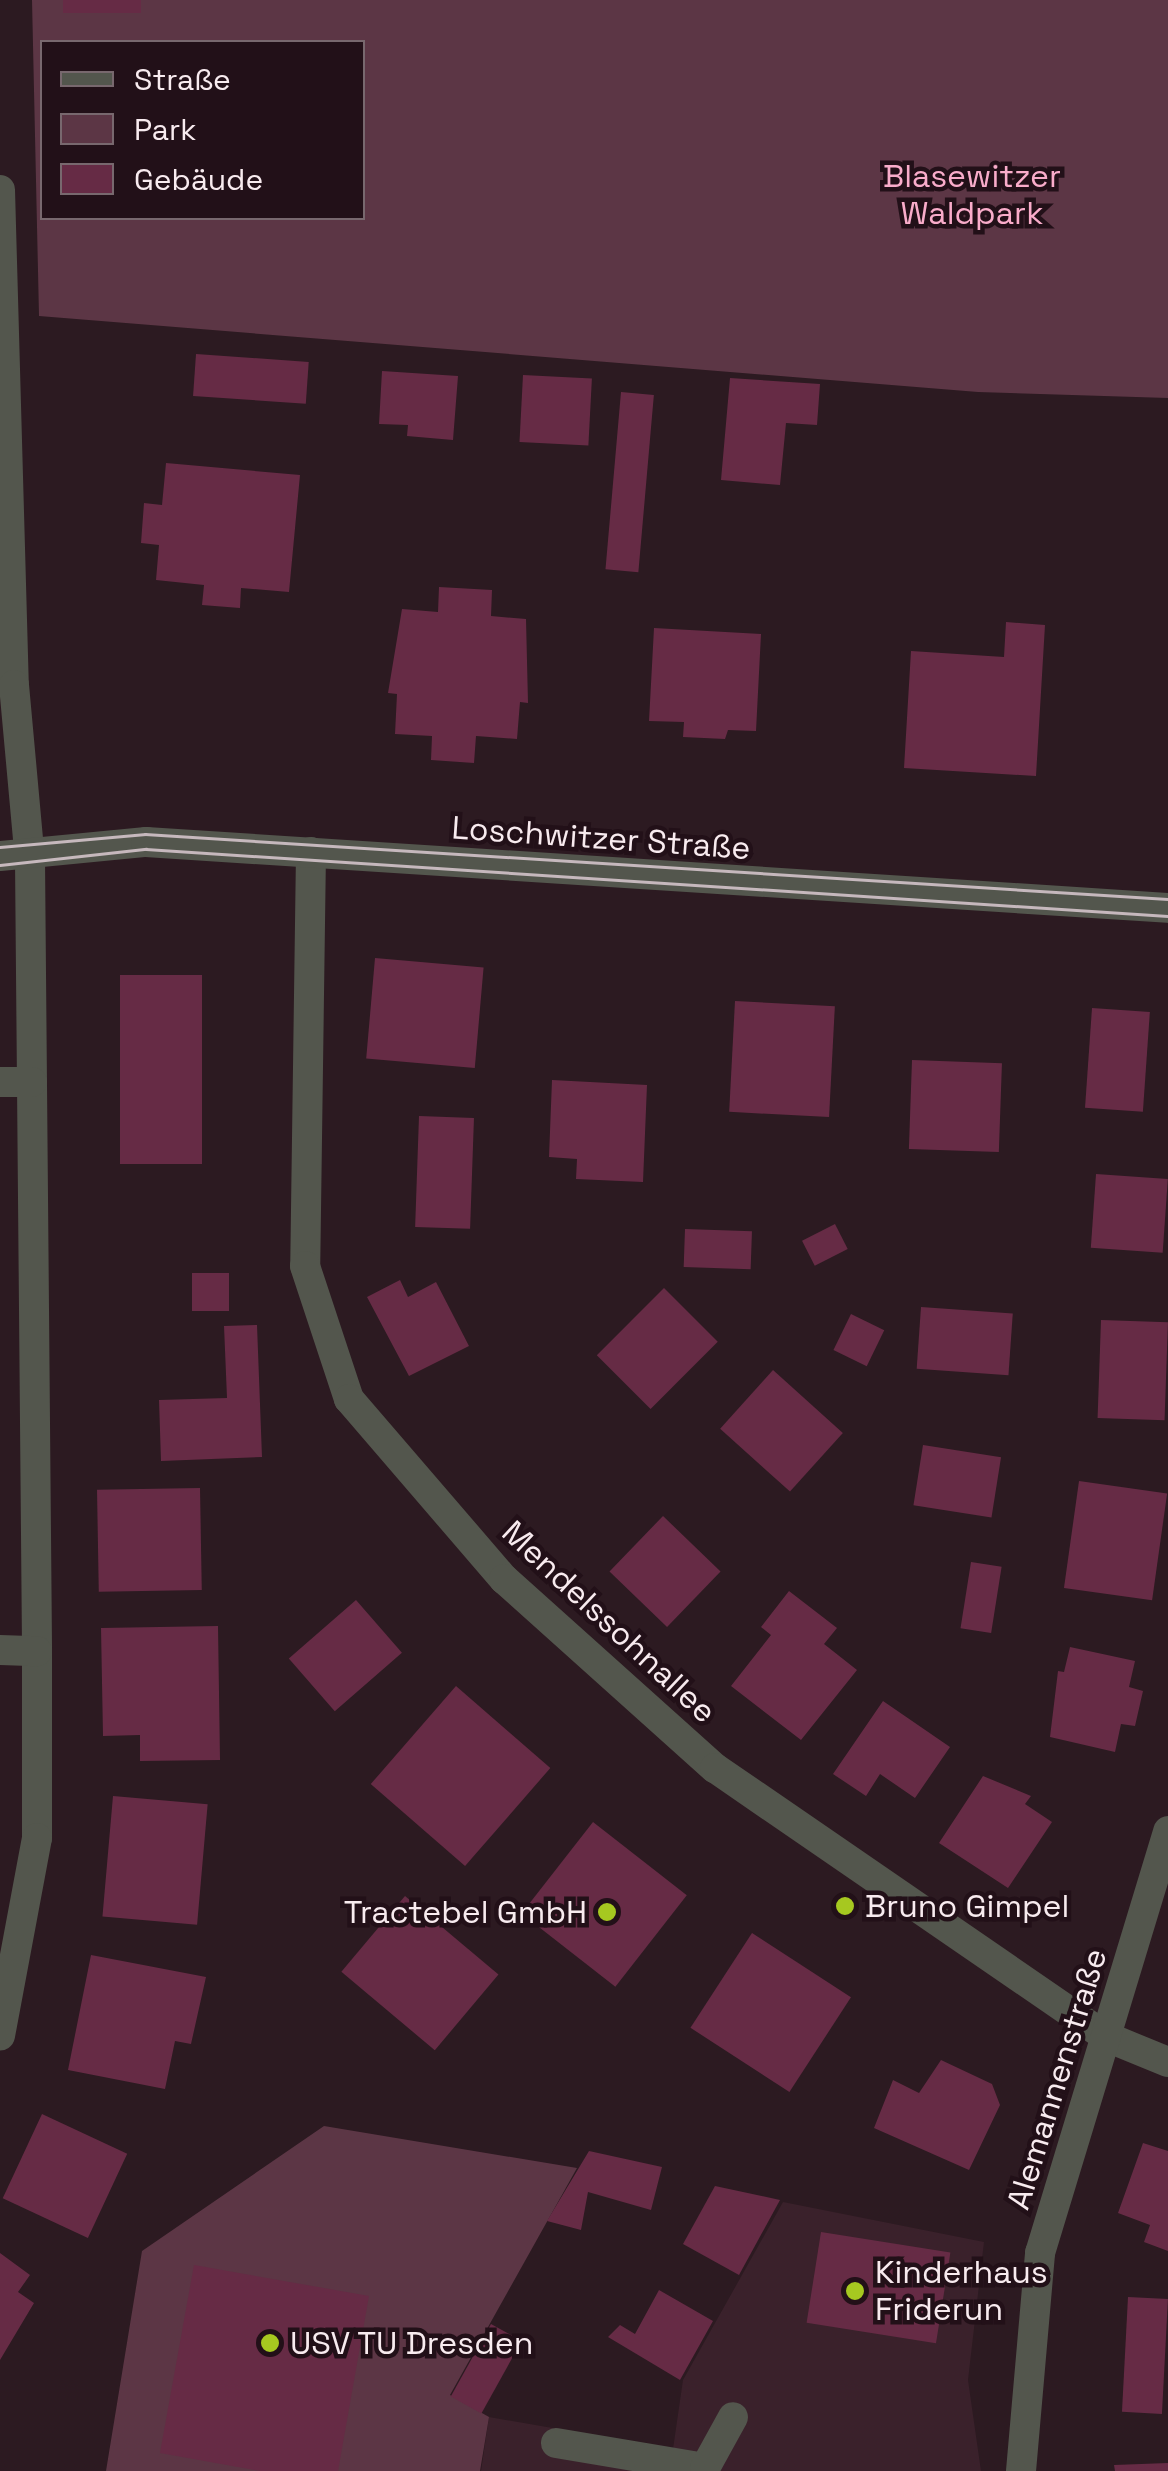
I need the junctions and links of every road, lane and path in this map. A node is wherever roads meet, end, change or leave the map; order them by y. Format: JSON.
{"nodes":[{"id":1,"x":0,"y":190,"type":"edge"},
{"id":2,"x":311,"y":852,"type":"junction"},
{"id":3,"x":14,"y":854,"type":"edge"},
{"id":4,"x":1168,"y":908,"type":"edge"},
{"id":5,"x":0,"y":1082,"type":"edge"},
{"id":6,"x":32,"y":1082,"type":"junction"},
{"id":7,"x":0,"y":1650,"type":"edge"},
{"id":8,"x":38,"y":1652,"type":"junction"},
{"id":9,"x":1168,"y":1830,"type":"edge"},
{"id":10,"x":0,"y":2036,"type":"edge"},
{"id":11,"x":1106,"y":2036,"type":"junction"},
{"id":12,"x":1168,"y":2062,"type":"edge"},
{"id":13,"x":733,"y":2417,"type":"dead end"},
{"id":14,"x":556,"y":2442,"type":"dead end"},
{"id":15,"x":1021,"y":2471,"type":"edge"}],
"edges":[{"from":1,"to":3,"type":"street"},
{"from":2,"to":3,"type":"street","name":"Loschwitzer Straße"},
{"from":2,"to":4,"type":"street","name":"Loschwitzer Straße"},
{"from":2,"to":11,"type":"street","name":"Mendelssohnallee"},
{"from":3,"to":6,"type":"street"},
{"from":5,"to":6,"type":"street"},
{"from":6,"to":8,"type":"street"},
{"from":7,"to":8,"type":"street"},
{"from":8,"to":10,"type":"street"},
{"from":9,"to":11,"type":"street","name":"Alemannenstraße"},
{"from":11,"to":12,"type":"street","name":"Mendelssohnallee"},
{"from":11,"to":15,"type":"street","name":"Alemannenstraße"},
{"from":13,"to":14,"type":"street"}]}
